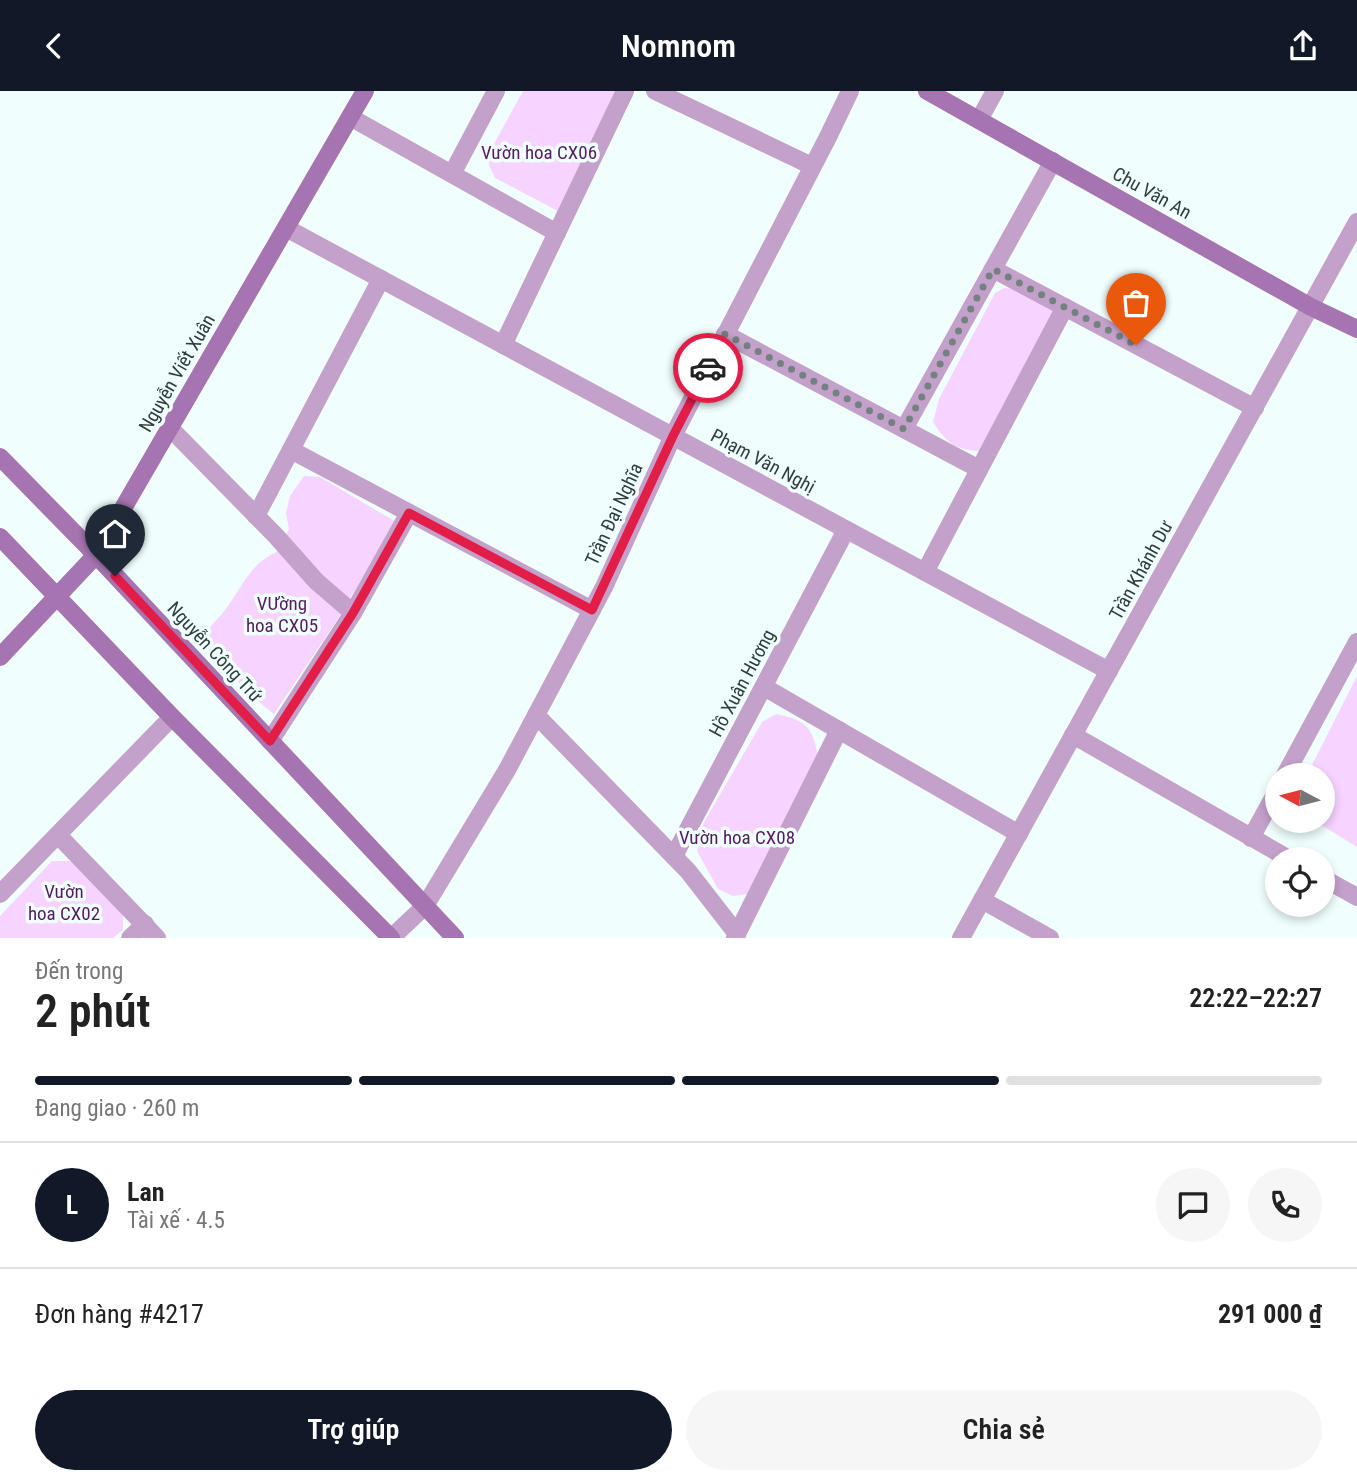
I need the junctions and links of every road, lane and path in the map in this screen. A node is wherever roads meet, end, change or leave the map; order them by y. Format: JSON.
{"nodes":[{"id":1,"x":365,"y":91,"type":"edge"},
{"id":2,"x":496,"y":91,"type":"edge"},
{"id":3,"x":625,"y":91,"type":"edge"},
{"id":4,"x":655,"y":91,"type":"edge"},
{"id":5,"x":850,"y":91,"type":"edge"},
{"id":6,"x":928,"y":91,"type":"edge"},
{"id":7,"x":995,"y":91,"type":"edge"},
{"id":8,"x":350,"y":117,"type":"junction"},
{"id":9,"x":979,"y":120,"type":"junction"},
{"id":10,"x":1053,"y":162,"type":"junction"},
{"id":11,"x":812,"y":166,"type":"junction"},
{"id":12,"x":452,"y":174,"type":"junction"},
{"id":13,"x":1357,"y":222,"type":"edge"},
{"id":14,"x":286,"y":228,"type":"junction"},
{"id":15,"x":557,"y":233,"type":"junction"},
{"id":16,"x":993,"y":269,"type":"junction"},
{"id":17,"x":381,"y":279,"type":"junction"},
{"id":18,"x":1065,"y":307,"type":"junction"},
{"id":19,"x":1311,"y":307,"type":"junction"},
{"id":20,"x":1357,"y":330,"type":"edge"},
{"id":21,"x":725,"y":334,"type":"junction"},
{"id":22,"x":503,"y":345,"type":"junction"},
{"id":23,"x":1255,"y":408,"type":"junction"},
{"id":24,"x":170,"y":428,"type":"junction"},
{"id":25,"x":904,"y":429,"type":"junction"},
{"id":26,"x":673,"y":436,"type":"junction"},
{"id":27,"x":291,"y":450,"type":"junction"},
{"id":28,"x":0,"y":457,"type":"edge"},
{"id":29,"x":979,"y":469,"type":"junction"},
{"id":30,"x":409,"y":513,"type":"junction"},
{"id":31,"x":256,"y":516,"type":"junction"},
{"id":32,"x":846,"y":530,"type":"junction"},
{"id":33,"x":0,"y":537,"type":"edge"},
{"id":34,"x":96,"y":555,"type":"junction"},
{"id":35,"x":925,"y":572,"type":"junction"},
{"id":36,"x":57,"y":597,"type":"junction"},
{"id":37,"x":592,"y":610,"type":"junction"},
{"id":38,"x":353,"y":613,"type":"junction"},
{"id":39,"x":1357,"y":642,"type":"edge"},
{"id":40,"x":0,"y":657,"type":"edge"},
{"id":41,"x":1109,"y":671,"type":"junction"},
{"id":42,"x":764,"y":687,"type":"junction"},
{"id":43,"x":536,"y":715,"type":"junction"},
{"id":44,"x":172,"y":717,"type":"junction"},
{"id":45,"x":839,"y":730,"type":"junction"},
{"id":46,"x":1073,"y":735,"type":"junction"},
{"id":47,"x":270,"y":741,"type":"junction"},
{"id":48,"x":1291,"y":763,"type":"edge"},
{"id":49,"x":1265,"y":813,"type":"edge"},
{"id":50,"x":1019,"y":834,"type":"junction"},
{"id":51,"x":58,"y":835,"type":"junction"},
{"id":52,"x":1251,"y":838,"type":"junction"},
{"id":53,"x":1268,"y":847,"type":"edge"},
{"id":54,"x":674,"y":856,"type":"junction"},
{"id":55,"x":1335,"y":885,"type":"edge"},
{"id":56,"x":0,"y":894,"type":"edge"},
{"id":57,"x":1357,"y":897,"type":"edge"},
{"id":58,"x":982,"y":900,"type":"junction"},
{"id":59,"x":425,"y":906,"type":"junction"},
{"id":60,"x":151,"y":931,"type":"edge"},
{"id":61,"x":736,"y":936,"type":"edge"},
{"id":62,"x":130,"y":938,"type":"edge"},
{"id":63,"x":391,"y":938,"type":"edge"},
{"id":64,"x":455,"y":938,"type":"edge"},
{"id":65,"x":961,"y":938,"type":"edge"},
{"id":66,"x":1050,"y":938,"type":"edge"}],
"edges":[{"from":1,"to":8,"type":"street","name":"Nguyễn Viết Xuân"},
{"from":2,"to":12,"type":"street"},
{"from":3,"to":15,"type":"street"},
{"from":4,"to":11,"type":"street"},
{"from":5,"to":11,"type":"street","name":"Trần Đại Nghĩa"},
{"from":6,"to":9,"type":"street","name":"Chu Văn An"},
{"from":7,"to":9,"type":"street"},
{"from":8,"to":12,"type":"street"},
{"from":8,"to":14,"type":"street","name":"Nguyễn Viết Xuân"},
{"from":9,"to":10,"type":"street","name":"Chu Văn An"},
{"from":10,"to":16,"type":"street"},
{"from":10,"to":19,"type":"street","name":"Chu Văn An"},
{"from":11,"to":21,"type":"street","name":"Trần Đại Nghĩa"},
{"from":12,"to":15,"type":"street"},
{"from":13,"to":19,"type":"street","name":"Trần Khánh Dư"},
{"from":14,"to":17,"type":"street","name":"Phạm Văn Nghị"},
{"from":14,"to":24,"type":"street","name":"Nguyễn Viết Xuân"},
{"from":15,"to":22,"type":"street"},
{"from":16,"to":18,"type":"street"},
{"from":16,"to":25,"type":"street"},
{"from":17,"to":22,"type":"street","name":"Phạm Văn Nghị"},
{"from":17,"to":27,"type":"street"},
{"from":18,"to":23,"type":"street"},
{"from":18,"to":29,"type":"street"},
{"from":19,"to":20,"type":"street","name":"Chu Văn An"},
{"from":19,"to":23,"type":"street","name":"Trần Khánh Dư"},
{"from":21,"to":25,"type":"street"},
{"from":21,"to":26,"type":"street","name":"Trần Đại Nghĩa"},
{"from":22,"to":26,"type":"street","name":"Phạm Văn Nghị"},
{"from":23,"to":41,"type":"street","name":"Trần Khánh Dư"},
{"from":24,"to":31,"type":"street"},
{"from":24,"to":34,"type":"street","name":"Nguyễn Viết Xuân"},
{"from":25,"to":29,"type":"street"},
{"from":26,"to":32,"type":"street","name":"Phạm Văn Nghị"},
{"from":26,"to":37,"type":"street","name":"Trần Đại Nghĩa"},
{"from":27,"to":30,"type":"street"},
{"from":27,"to":31,"type":"street"},
{"from":28,"to":34,"type":"street","name":"Nguyễn Công Trứ"},
{"from":29,"to":35,"type":"street"},
{"from":30,"to":37,"type":"street"},
{"from":30,"to":38,"type":"street"},
{"from":31,"to":38,"type":"street"},
{"from":32,"to":35,"type":"street","name":"Phạm Văn Nghị"},
{"from":32,"to":42,"type":"street","name":"Hồ Xuân Hương"},
{"from":33,"to":36,"type":"street"},
{"from":34,"to":36,"type":"street","name":"Nguyễn Viết Xuân"},
{"from":34,"to":47,"type":"street","name":"Nguyễn Công Trứ"},
{"from":35,"to":41,"type":"street","name":"Phạm Văn Nghị"},
{"from":36,"to":40,"type":"street","name":"Nguyễn Viết Xuân"},
{"from":36,"to":44,"type":"street"},
{"from":37,"to":43,"type":"street","name":"Trần Đại Nghĩa"},
{"from":38,"to":47,"type":"street"},
{"from":39,"to":48,"type":"street"},
{"from":41,"to":46,"type":"street","name":"Trần Khánh Dư"},
{"from":42,"to":45,"type":"street"},
{"from":42,"to":54,"type":"street","name":"Hồ Xuân Hương"},
{"from":43,"to":54,"type":"street"},
{"from":43,"to":59,"type":"street","name":"Trần Đại Nghĩa"},
{"from":44,"to":51,"type":"street"},
{"from":44,"to":63,"type":"street"},
{"from":45,"to":50,"type":"street"},
{"from":45,"to":61,"type":"street"},
{"from":46,"to":50,"type":"street","name":"Trần Khánh Dư"},
{"from":46,"to":52,"type":"street"},
{"from":47,"to":59,"type":"street","name":"Nguyễn Công Trứ"},
{"from":49,"to":52,"type":"street"},
{"from":50,"to":58,"type":"street","name":"Trần Khánh Dư"},
{"from":51,"to":56,"type":"street"},
{"from":51,"to":60,"type":"street"},
{"from":52,"to":53,"type":"street"},
{"from":54,"to":61,"type":"street"},
{"from":55,"to":57,"type":"street"},
{"from":58,"to":65,"type":"street","name":"Trần Khánh Dư"},
{"from":58,"to":66,"type":"street"},
{"from":59,"to":63,"type":"street","name":"Trần Đại Nghĩa"},
{"from":59,"to":64,"type":"street","name":"Nguyễn Công Trứ"},
{"from":60,"to":62,"type":"street"}]}
